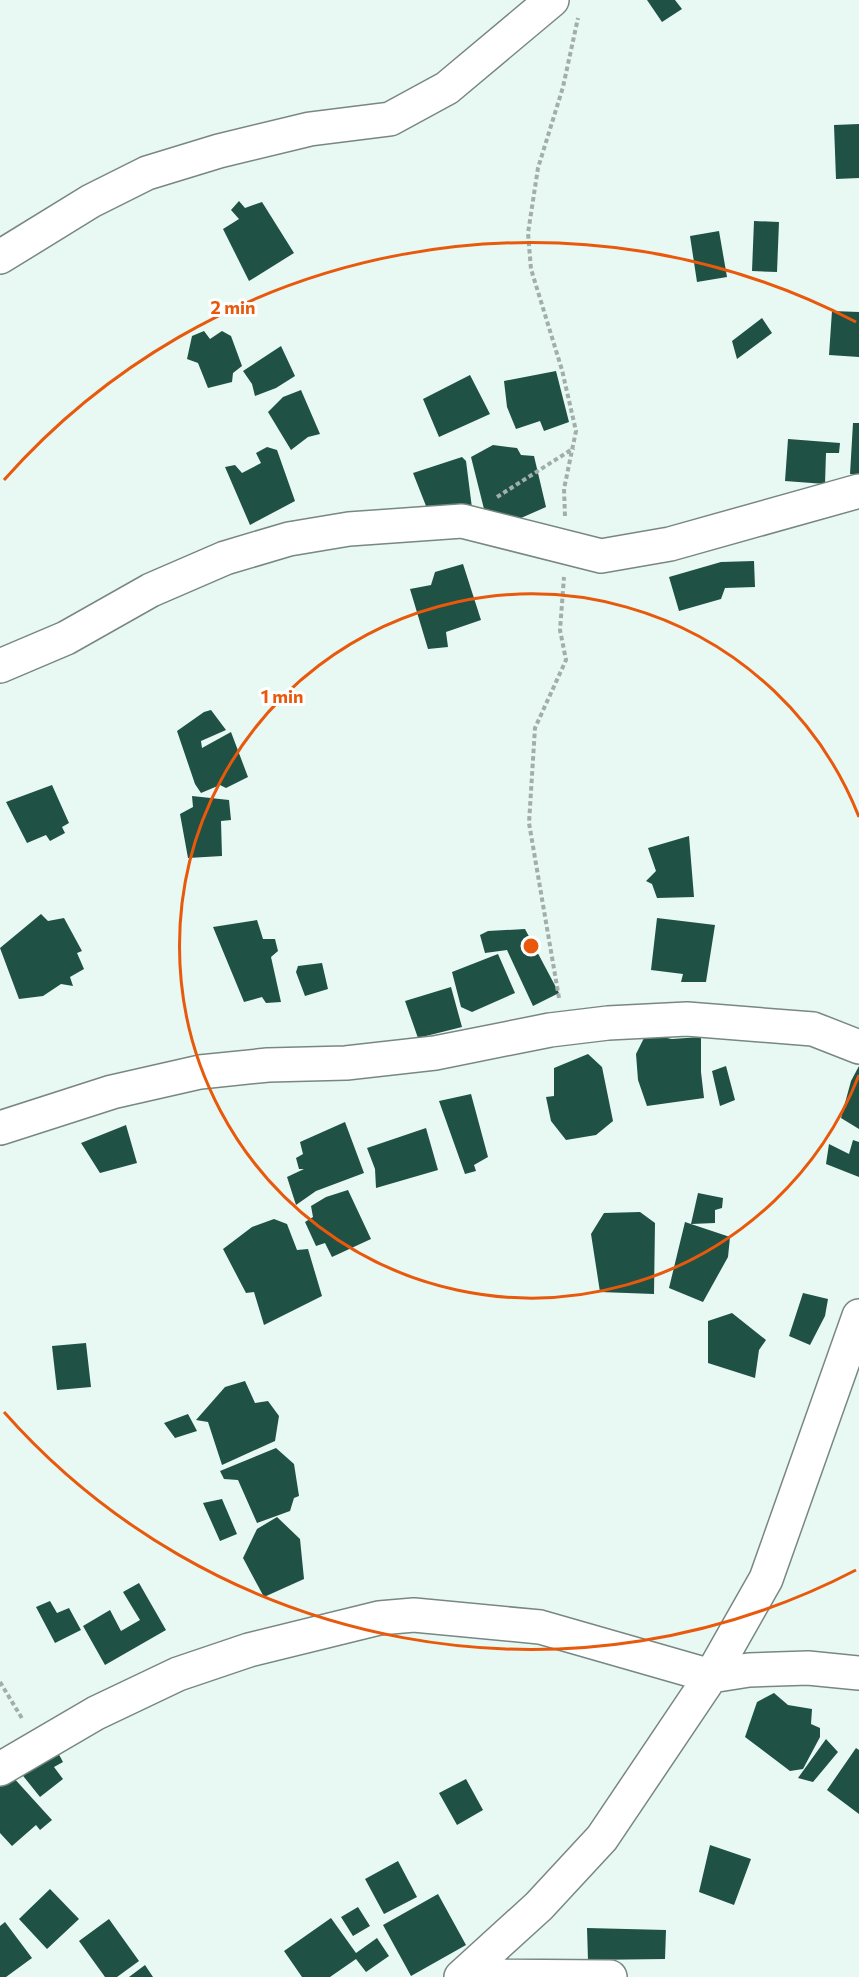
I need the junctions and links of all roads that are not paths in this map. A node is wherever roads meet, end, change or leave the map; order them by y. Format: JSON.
{"nodes":[{"id":1,"x":552,"y":0,"type":"edge"},
{"id":2,"x":0,"y":257,"type":"edge"},
{"id":3,"x":859,"y":491,"type":"edge"},
{"id":4,"x":0,"y":666,"type":"edge"},
{"id":5,"x":859,"y":1047,"type":"edge"},
{"id":6,"x":0,"y":1128,"type":"edge"},
{"id":7,"x":859,"y":1316,"type":"edge"},
{"id":8,"x":859,"y":1672,"type":"edge"},
{"id":9,"x":711,"y":1676,"type":"junction"},
{"id":10,"x":0,"y":1768,"type":"edge"},
{"id":11,"x":462,"y":1976,"type":"edge"},
{"id":12,"x":610,"y":1977,"type":"edge"}],
"edges":[{"from":1,"to":2,"type":"street"},
{"from":3,"to":4,"type":"street"},
{"from":5,"to":6,"type":"street"},
{"from":7,"to":9,"type":"street"},
{"from":8,"to":9,"type":"street"},
{"from":9,"to":10,"type":"street"},
{"from":9,"to":11,"type":"street"},
{"from":11,"to":12,"type":"street"}]}
